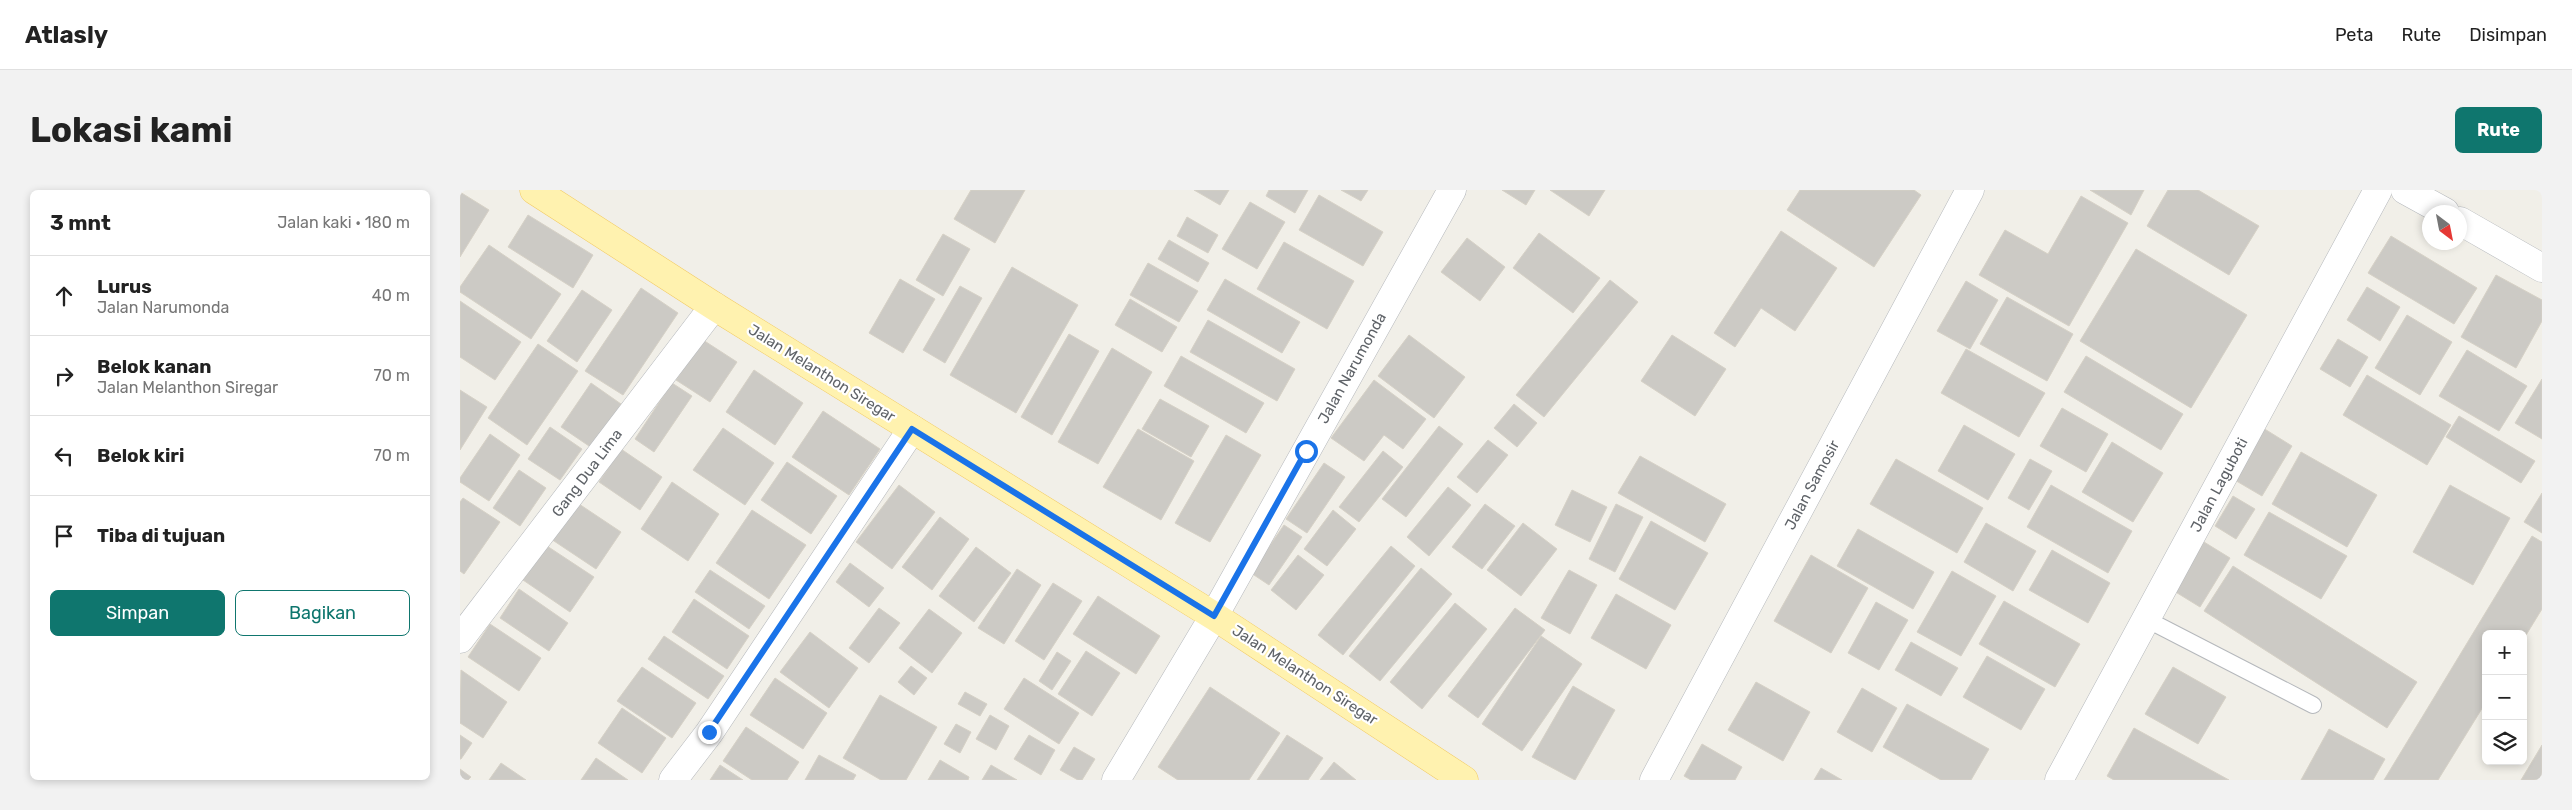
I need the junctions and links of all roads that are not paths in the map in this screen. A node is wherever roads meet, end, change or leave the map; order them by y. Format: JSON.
{"nodes":[{"id":1,"x":534,"y":190,"type":"edge"},
{"id":2,"x":1452,"y":190,"type":"edge"},
{"id":3,"x":1970,"y":190,"type":"edge"},
{"id":4,"x":2378,"y":190,"type":"edge"},
{"id":5,"x":2405,"y":190,"type":"edge"},
{"id":6,"x":2432,"y":205,"type":"edge"},
{"id":7,"x":2467,"y":225,"type":"edge"},
{"id":8,"x":2542,"y":268,"type":"edge"},
{"id":9,"x":714,"y":306,"type":"junction"},
{"id":10,"x":912,"y":429,"type":"junction"},
{"id":11,"x":1214,"y":616,"type":"junction"},
{"id":12,"x":2146,"y":619,"type":"junction"},
{"id":13,"x":460,"y":640,"type":"edge"},
{"id":14,"x":2313,"y":705,"type":"dead end"},
{"id":15,"x":673,"y":780,"type":"edge"},
{"id":16,"x":1116,"y":780,"type":"edge"},
{"id":17,"x":1464,"y":780,"type":"edge"},
{"id":18,"x":1654,"y":780,"type":"edge"},
{"id":19,"x":2059,"y":780,"type":"edge"}],
"edges":[{"from":1,"to":9,"type":"main road","name":"Jalan Melanthon Siregar"},
{"from":2,"to":11,"type":"street","name":"Jalan Narumonda"},
{"from":3,"to":18,"type":"street","name":"Jalan Samosir"},
{"from":4,"to":12,"type":"street","name":"Jalan Laguboti"},
{"from":5,"to":6,"type":"street"},
{"from":7,"to":8,"type":"street"},
{"from":9,"to":10,"type":"main road","name":"Jalan Melanthon Siregar"},
{"from":9,"to":13,"type":"street","name":"Gang Dua Lima"},
{"from":10,"to":11,"type":"main road","name":"Jalan Melanthon Siregar"},
{"from":10,"to":15,"type":"street"},
{"from":11,"to":16,"type":"street","name":"Jalan Narumonda"},
{"from":11,"to":17,"type":"main road","name":"Jalan Melanthon Siregar"},
{"from":12,"to":14,"type":"lane"},
{"from":12,"to":19,"type":"street","name":"Jalan Laguboti"}]}
